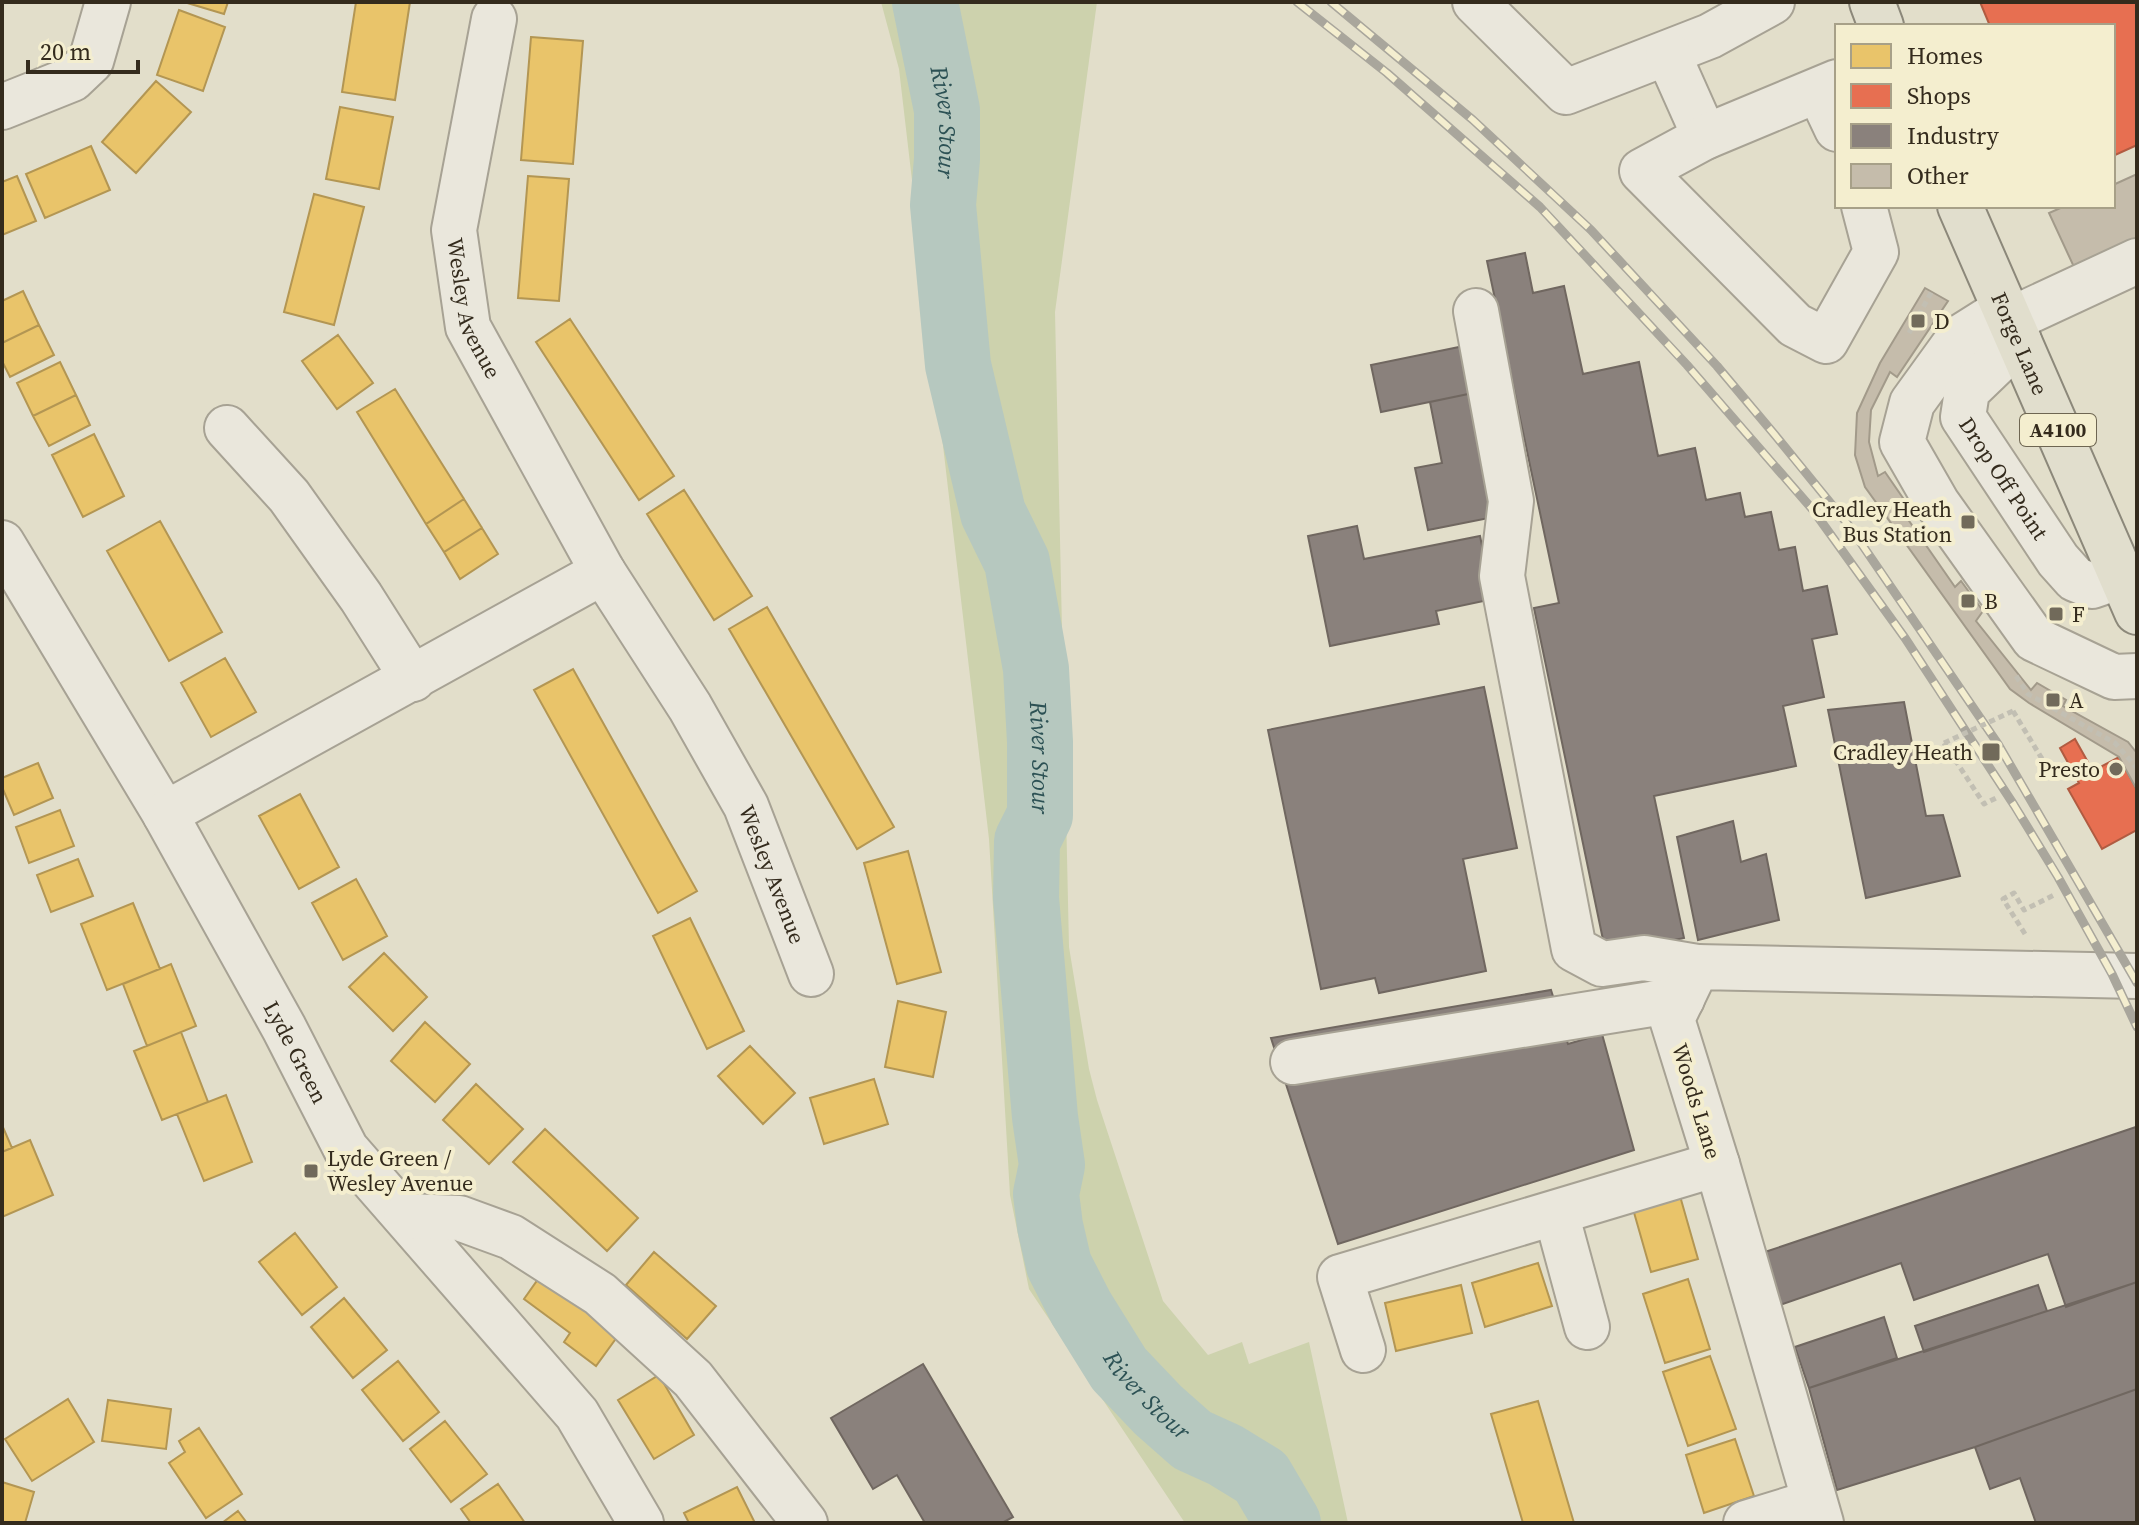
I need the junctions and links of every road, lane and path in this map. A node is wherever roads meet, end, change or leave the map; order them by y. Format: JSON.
{"nodes":[{"id":1,"x":108,"y":2,"type":"edge"},
{"id":2,"x":1475,"y":2,"type":"edge"},
{"id":3,"x":1772,"y":2,"type":"edge"},
{"id":4,"x":1872,"y":2,"type":"edge"},
{"id":5,"x":494,"y":19,"type":"dead end"},
{"id":6,"x":1880,"y":24,"type":"edge"},
{"id":7,"x":1668,"y":54,"type":"junction"},
{"id":8,"x":1831,"y":101,"type":"edge"},
{"id":9,"x":2,"y":107,"type":"edge"},
{"id":10,"x":1705,"y":137,"type":"junction"},
{"id":11,"x":1865,"y":208,"type":"edge"},
{"id":12,"x":1961,"y":208,"type":"edge"},
{"id":13,"x":2137,"y":261,"type":"edge"},
{"id":14,"x":1476,"y":311,"type":"dead end"},
{"id":15,"x":2011,"y":323,"type":"junction"},
{"id":16,"x":227,"y":428,"type":"dead end"},
{"id":17,"x":3,"y":550,"type":"edge"},
{"id":18,"x":603,"y":572,"type":"junction"},
{"id":19,"x":2129,"y":594,"type":"edge"},
{"id":20,"x":2137,"y":676,"type":"edge"},
{"id":21,"x":413,"y":679,"type":"junction"},
{"id":22,"x":2043,"y":776,"type":"dead end"},
{"id":23,"x":1998,"y":797,"type":"dead end"},
{"id":24,"x":165,"y":814,"type":"junction"},
{"id":25,"x":2054,"y":895,"type":"dead end"},
{"id":26,"x":2050,"y":972,"type":"junction"},
{"id":27,"x":811,"y":974,"type":"dead end"},
{"id":28,"x":2137,"y":976,"type":"edge"},
{"id":29,"x":1689,"y":983,"type":"junction"},
{"id":30,"x":1293,"y":1062,"type":"dead end"},
{"id":31,"x":1717,"y":1164,"type":"junction"},
{"id":32,"x":1556,"y":1213,"type":"junction"},
{"id":33,"x":406,"y":1216,"type":"junction"},
{"id":34,"x":1587,"y":1327,"type":"dead end"},
{"id":35,"x":1363,"y":1350,"type":"dead end"},
{"id":36,"x":1818,"y":1513,"type":"edge"},
{"id":37,"x":641,"y":1523,"type":"edge"},
{"id":38,"x":805,"y":1523,"type":"edge"},
{"id":39,"x":1746,"y":1523,"type":"edge"}],
"edges":[{"from":1,"to":9,"type":"street"},
{"from":2,"to":7,"type":"street"},
{"from":3,"to":7,"type":"street"},
{"from":4,"to":6,"type":"main road"},
{"from":5,"to":18,"type":"street","name":"Wesley Avenue"},
{"from":7,"to":10,"type":"street"},
{"from":8,"to":10,"type":"street"},
{"from":10,"to":11,"type":"street"},
{"from":12,"to":15,"type":"main road","name":"Forge Lane","number":"A4100"},
{"from":13,"to":15,"type":"street"},
{"from":14,"to":29,"type":"street"},
{"from":15,"to":19,"type":"main road","name":"Forge Lane","number":"A4100"},
{"from":15,"to":19,"type":"street","name":"Drop Off Point"},
{"from":15,"to":20,"type":"street"},
{"from":16,"to":21,"type":"street"},
{"from":17,"to":24,"type":"street","name":"Lyde Green"},
{"from":18,"to":21,"type":"street"},
{"from":18,"to":27,"type":"street","name":"Wesley Avenue"},
{"from":21,"to":24,"type":"street"},
{"from":22,"to":23,"type":"path","bridge":true},
{"from":24,"to":33,"type":"street","name":"Lyde Green"},
{"from":25,"to":26,"type":"path"},
{"from":26,"to":28,"type":"street"},
{"from":26,"to":29,"type":"street"},
{"from":29,"to":30,"type":"street"},
{"from":29,"to":31,"type":"street","name":"Woods Lane"},
{"from":31,"to":32,"type":"street"},
{"from":31,"to":36,"type":"street","name":"Woods Lane"},
{"from":32,"to":34,"type":"street"},
{"from":32,"to":35,"type":"street"},
{"from":33,"to":37,"type":"street","name":"Lyde Green"},
{"from":33,"to":38,"type":"street"},
{"from":36,"to":39,"type":"street"}]}
